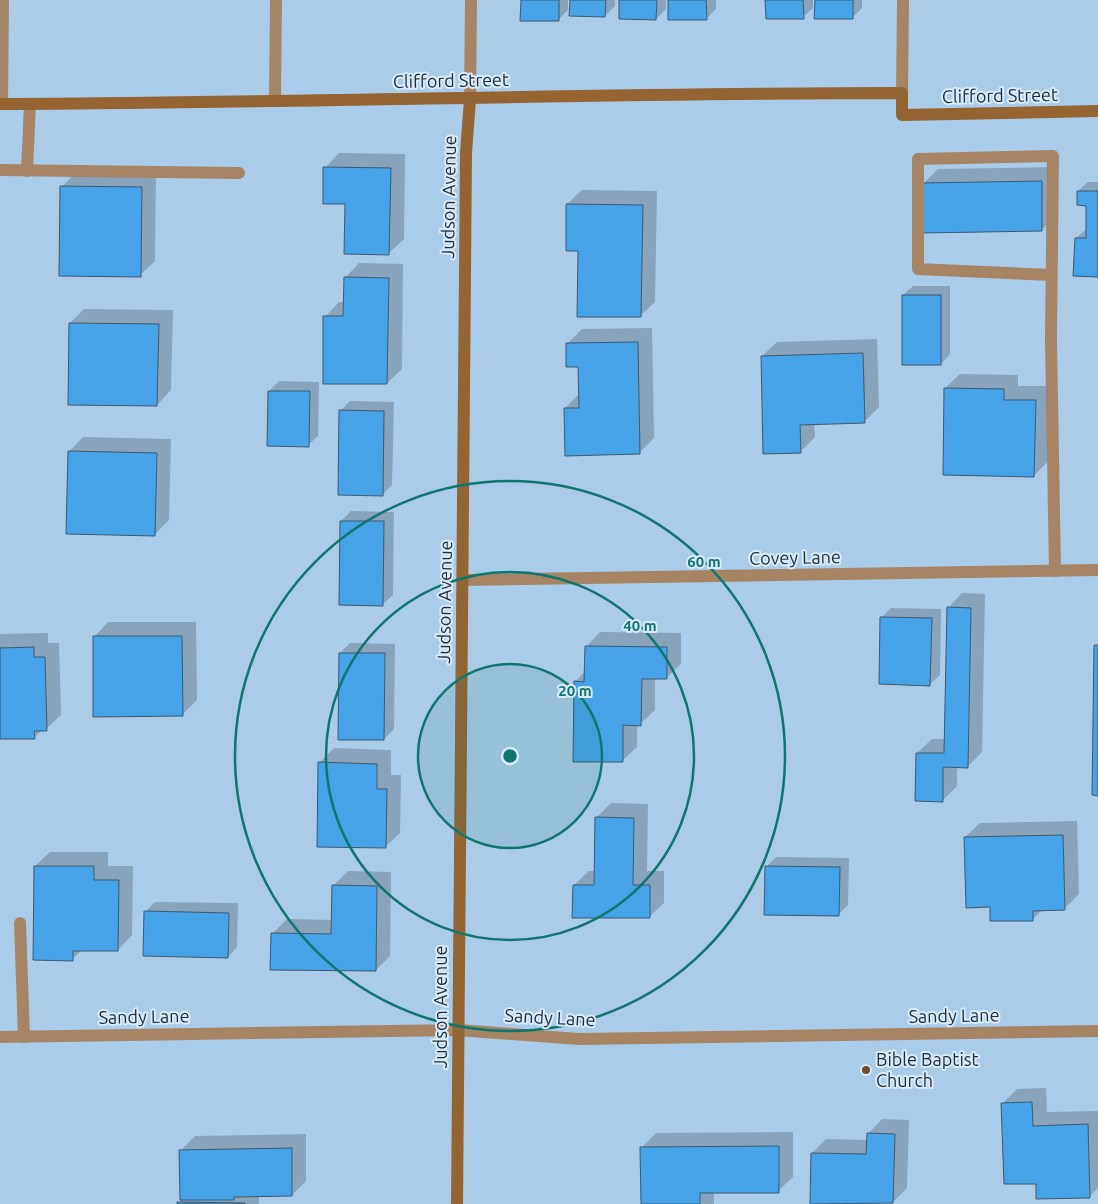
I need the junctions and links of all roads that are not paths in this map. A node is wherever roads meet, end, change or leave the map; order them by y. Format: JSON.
{"nodes":[{"id":1,"x":3,"y":0,"type":"edge"},
{"id":2,"x":276,"y":0,"type":"edge"},
{"id":3,"x":472,"y":0,"type":"edge"},
{"id":4,"x":903,"y":0,"type":"edge"},
{"id":5,"x":902,"y":93,"type":"junction"},
{"id":6,"x":470,"y":99,"type":"junction"},
{"id":7,"x":275,"y":101,"type":"junction"},
{"id":8,"x":1,"y":104,"type":"edge"},
{"id":9,"x":30,"y":104,"type":"junction"},
{"id":10,"x":1098,"y":111,"type":"edge"},
{"id":11,"x":0,"y":170,"type":"edge"},
{"id":12,"x":27,"y":170,"type":"junction"},
{"id":13,"x":239,"y":173,"type":"dead end"},
{"id":14,"x":1052,"y":275,"type":"junction"},
{"id":15,"x":1098,"y":570,"type":"edge"},
{"id":16,"x":1055,"y":571,"type":"junction"},
{"id":17,"x":462,"y":580,"type":"junction"},
{"id":18,"x":20,"y":923,"type":"dead end"},
{"id":19,"x":458,"y":1030,"type":"junction"},
{"id":20,"x":1098,"y":1031,"type":"edge"},
{"id":21,"x":24,"y":1036,"type":"junction"},
{"id":22,"x":0,"y":1037,"type":"edge"},
{"id":23,"x":457,"y":1204,"type":"edge"}],
"edges":[{"from":1,"to":8,"type":"street"},
{"from":2,"to":7,"type":"street"},
{"from":3,"to":6,"type":"street","name":"Judson Avenue"},
{"from":4,"to":5,"type":"street"},
{"from":5,"to":6,"type":"street","name":"Clifford Street"},
{"from":5,"to":10,"type":"street","name":"Clifford Street"},
{"from":6,"to":7,"type":"street","name":"Clifford Street"},
{"from":6,"to":17,"type":"street","name":"Judson Avenue"},
{"from":7,"to":9,"type":"street","name":"Clifford Street"},
{"from":8,"to":9,"type":"street","name":"Clifford Street"},
{"from":9,"to":12,"type":"street"},
{"from":11,"to":12,"type":"street"},
{"from":12,"to":13,"type":"street"},
{"from":14,"to":14,"type":"street"},
{"from":14,"to":16,"type":"street"},
{"from":15,"to":16,"type":"street","name":"Covey Lane"},
{"from":16,"to":17,"type":"street","name":"Covey Lane"},
{"from":17,"to":19,"type":"street","name":"Judson Avenue"},
{"from":18,"to":21,"type":"street"},
{"from":19,"to":20,"type":"street","name":"Sandy Lane"},
{"from":19,"to":21,"type":"street","name":"Sandy Lane"},
{"from":19,"to":23,"type":"street","name":"Judson Avenue"},
{"from":21,"to":22,"type":"street","name":"Sandy Lane"}]}
